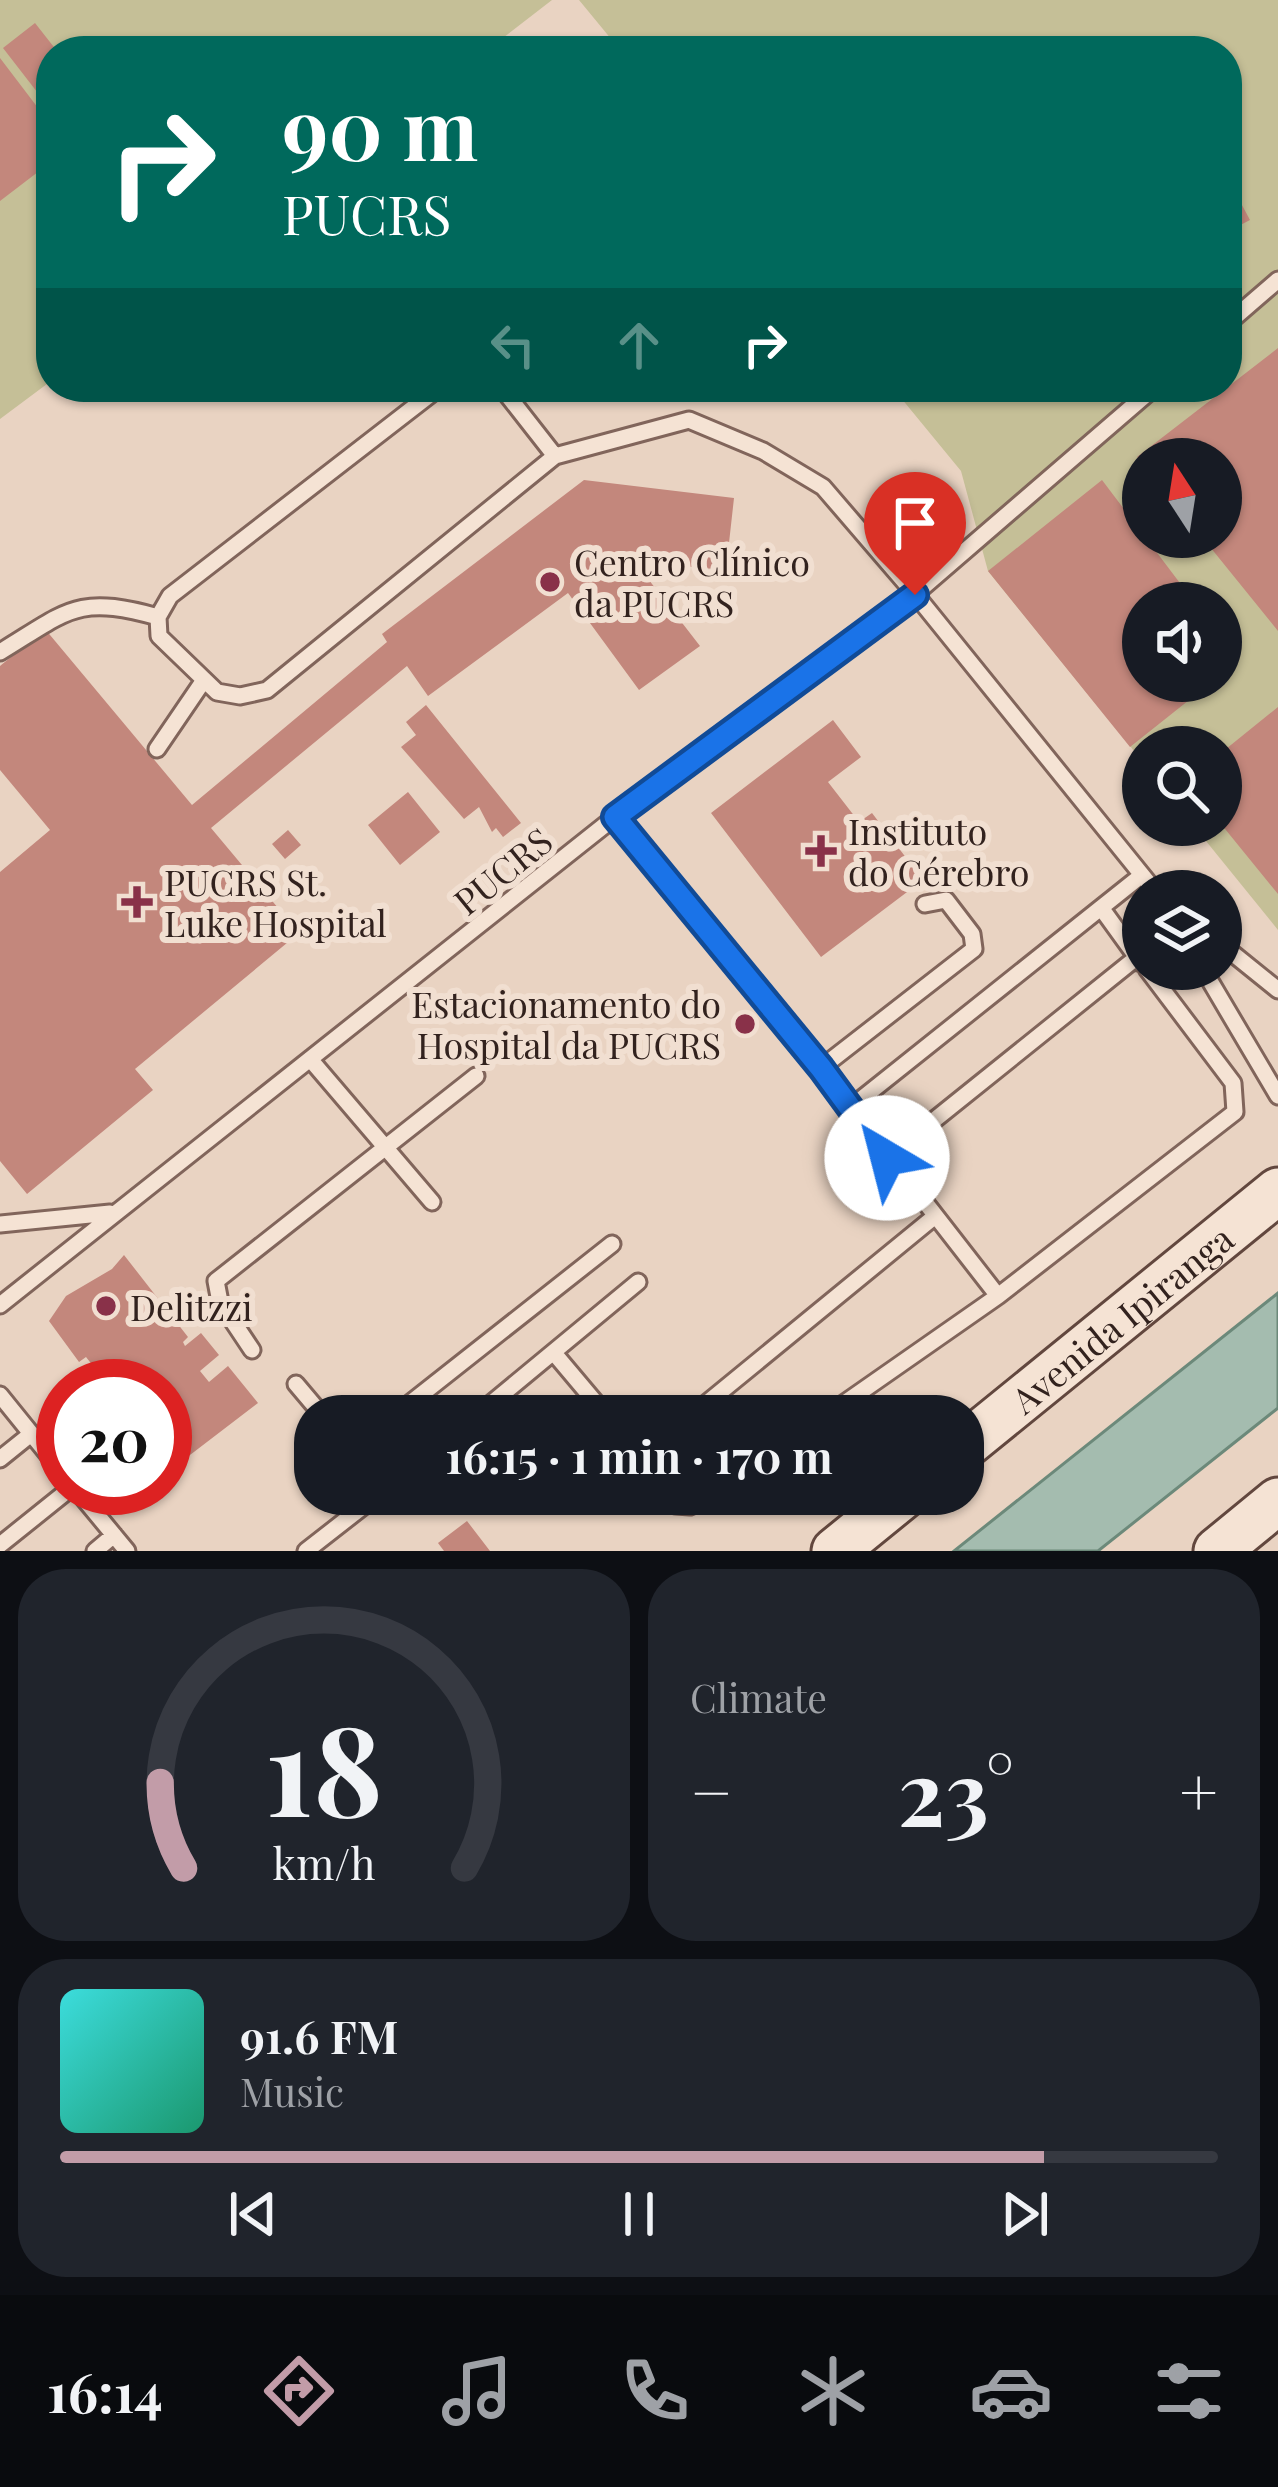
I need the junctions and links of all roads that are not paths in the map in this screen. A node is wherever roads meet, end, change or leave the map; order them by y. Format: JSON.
{"nodes":[{"id":1,"x":1278,"y":280,"type":"edge"},
{"id":2,"x":1242,"y":311,"type":"edge"},
{"id":3,"x":421,"y":402,"type":"edge"},
{"id":4,"x":513,"y":402,"type":"edge"},
{"id":5,"x":1138,"y":402,"type":"edge"},
{"id":6,"x":555,"y":455,"type":"junction"},
{"id":7,"x":915,"y":595,"type":"junction"},
{"id":8,"x":158,"y":617,"type":"junction"},
{"id":9,"x":0,"y":652,"type":"edge"},
{"id":10,"x":204,"y":680,"type":"junction"},
{"id":11,"x":157,"y":749,"type":"dead end"},
{"id":12,"x":615,"y":817,"type":"junction"},
{"id":13,"x":1138,"y":870,"type":"edge"},
{"id":14,"x":1122,"y":892,"type":"edge"},
{"id":15,"x":925,"y":904,"type":"dead end"},
{"id":16,"x":1102,"y":909,"type":"junction"},
{"id":17,"x":1122,"y":936,"type":"edge"},
{"id":18,"x":1242,"y":961,"type":"edge"},
{"id":19,"x":1122,"y":979,"type":"edge"},
{"id":20,"x":1162,"y":990,"type":"edge"},
{"id":21,"x":1215,"y":990,"type":"edge"},
{"id":22,"x":1278,"y":990,"type":"edge"},
{"id":23,"x":310,"y":1059,"type":"junction"},
{"id":24,"x":821,"y":1068,"type":"junction"},
{"id":25,"x":476,"y":1076,"type":"dead end"},
{"id":26,"x":1278,"y":1096,"type":"edge"},
{"id":27,"x":850,"y":1108,"type":"junction"},
{"id":28,"x":385,"y":1148,"type":"junction"},
{"id":29,"x":887,"y":1158,"type":"junction"},
{"id":30,"x":1278,"y":1191,"type":"edge"},
{"id":31,"x":432,"y":1202,"type":"dead end"},
{"id":32,"x":115,"y":1213,"type":"junction"},
{"id":33,"x":934,"y":1217,"type":"junction"},
{"id":34,"x":0,"y":1224,"type":"edge"},
{"id":35,"x":612,"y":1244,"type":"dead end"},
{"id":36,"x":638,"y":1282,"type":"dead end"},
{"id":37,"x":998,"y":1296,"type":"junction"},
{"id":38,"x":0,"y":1305,"type":"edge"},
{"id":39,"x":252,"y":1349,"type":"dead end"},
{"id":40,"x":554,"y":1353,"type":"junction"},
{"id":41,"x":296,"y":1384,"type":"dead end"},
{"id":42,"x":0,"y":1395,"type":"edge"},
{"id":43,"x":305,"y":1395,"type":"edge"},
{"id":44,"x":421,"y":1395,"type":"edge"},
{"id":45,"x":502,"y":1395,"type":"edge"},
{"id":46,"x":589,"y":1395,"type":"edge"},
{"id":47,"x":717,"y":1395,"type":"edge"},
{"id":48,"x":856,"y":1395,"type":"edge"},
{"id":49,"x":984,"y":1430,"type":"edge"},
{"id":50,"x":31,"y":1433,"type":"junction"},
{"id":51,"x":36,"y":1439,"type":"edge"},
{"id":52,"x":0,"y":1459,"type":"edge"},
{"id":53,"x":1278,"y":1501,"type":"edge"},
{"id":54,"x":38,"y":1515,"type":"edge"},
{"id":55,"x":97,"y":1515,"type":"edge"},
{"id":56,"x":352,"y":1515,"type":"edge"},
{"id":57,"x":879,"y":1515,"type":"edge"},
{"id":58,"x":114,"y":1535,"type":"junction"},
{"id":59,"x":0,"y":1545,"type":"edge"},
{"id":60,"x":95,"y":1551,"type":"edge"},
{"id":61,"x":127,"y":1551,"type":"edge"},
{"id":62,"x":306,"y":1551,"type":"edge"},
{"id":63,"x":835,"y":1551,"type":"edge"},
{"id":64,"x":1216,"y":1551,"type":"edge"}],
"edges":[{"from":1,"to":2,"type":"lane"},
{"from":3,"to":8,"type":"lane"},
{"from":4,"to":6,"type":"lane"},
{"from":5,"to":7,"type":"lane","name":"PUCRS"},
{"from":6,"to":7,"type":"lane"},
{"from":6,"to":10,"type":"lane"},
{"from":7,"to":12,"type":"lane","name":"PUCRS"},
{"from":7,"to":13,"type":"lane"},
{"from":8,"to":9,"type":"lane"},
{"from":8,"to":10,"type":"lane"},
{"from":10,"to":11,"type":"lane"},
{"from":12,"to":23,"type":"lane","name":"PUCRS"},
{"from":12,"to":24,"type":"lane"},
{"from":14,"to":16,"type":"lane"},
{"from":15,"to":24,"type":"lane"},
{"from":16,"to":17,"type":"lane"},
{"from":16,"to":27,"type":"lane"},
{"from":18,"to":22,"type":"lane"},
{"from":19,"to":29,"type":"lane"},
{"from":20,"to":37,"type":"lane"},
{"from":21,"to":26,"type":"lane"},
{"from":23,"to":28,"type":"lane"},
{"from":23,"to":32,"type":"lane","name":"PUCRS"},
{"from":24,"to":27,"type":"lane"},
{"from":25,"to":28,"type":"lane"},
{"from":27,"to":29,"type":"lane"},
{"from":28,"to":31,"type":"lane"},
{"from":28,"to":39,"type":"lane"},
{"from":29,"to":33,"type":"lane"},
{"from":30,"to":49,"type":"main road","name":"Avenida Ipiranga"},
{"from":32,"to":34,"type":"lane"},
{"from":32,"to":38,"type":"lane","name":"PUCRS"},
{"from":33,"to":37,"type":"lane"},
{"from":33,"to":47,"type":"lane"},
{"from":35,"to":44,"type":"lane"},
{"from":36,"to":40,"type":"lane"},
{"from":37,"to":48,"type":"lane"},
{"from":40,"to":45,"type":"lane"},
{"from":40,"to":46,"type":"lane"},
{"from":41,"to":43,"type":"lane"},
{"from":42,"to":50,"type":"lane"},
{"from":50,"to":51,"type":"lane"},
{"from":50,"to":52,"type":"lane"},
{"from":53,"to":64,"type":"main road"},
{"from":54,"to":59,"type":"lane"},
{"from":55,"to":58,"type":"lane"},
{"from":56,"to":62,"type":"lane"},
{"from":57,"to":63,"type":"main road"},
{"from":58,"to":60,"type":"lane"},
{"from":58,"to":61,"type":"lane"}]}
